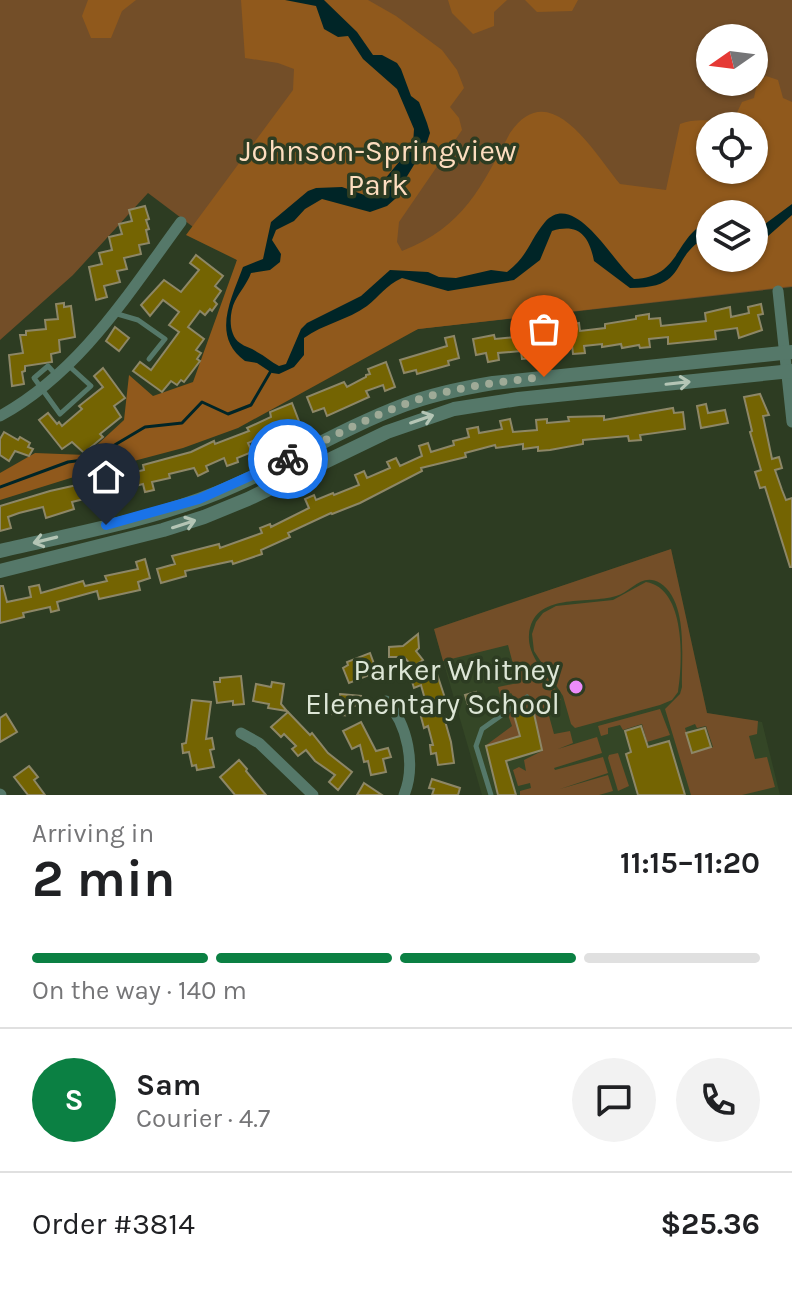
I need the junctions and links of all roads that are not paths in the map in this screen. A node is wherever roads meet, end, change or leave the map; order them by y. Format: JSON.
{"nodes":[{"id":1,"x":181,"y":222,"type":"dead end"},
{"id":2,"x":778,"y":291,"type":"dead end"},
{"id":3,"x":113,"y":313,"type":"junction"},
{"id":4,"x":788,"y":353,"type":"edge"},
{"id":5,"x":149,"y":359,"type":"dead end"},
{"id":6,"x":69,"y":366,"type":"junction"},
{"id":7,"x":789,"y":371,"type":"edge"},
{"id":8,"x":43,"y":389,"type":"junction"},
{"id":9,"x":0,"y":416,"type":"edge"},
{"id":10,"x":792,"y":422,"type":"edge"},
{"id":11,"x":0,"y":551,"type":"edge"},
{"id":12,"x":0,"y":571,"type":"edge"},
{"id":13,"x":527,"y":697,"type":"dead end"},
{"id":14,"x":386,"y":701,"type":"dead end"},
{"id":15,"x":241,"y":733,"type":"dead end"},
{"id":16,"x":313,"y":795,"type":"edge"},
{"id":17,"x":404,"y":795,"type":"edge"},
{"id":18,"x":491,"y":795,"type":"edge"}],
"edges":[{"from":1,"to":3,"type":"street"},
{"from":2,"to":4,"type":"street"},
{"from":3,"to":5,"type":"lane"},
{"from":3,"to":6,"type":"street"},
{"from":4,"to":7,"type":"street"},
{"from":4,"to":11,"type":"street","one_way":true},
{"from":6,"to":8,"type":"street"},
{"from":6,"to":8,"type":"lane"},
{"from":7,"to":10,"type":"street"},
{"from":12,"to":7,"type":"street","one_way":true},
{"from":8,"to":9,"type":"street"},
{"from":13,"to":18,"type":"lane"},
{"from":14,"to":17,"type":"street"},
{"from":15,"to":16,"type":"street"}]}
